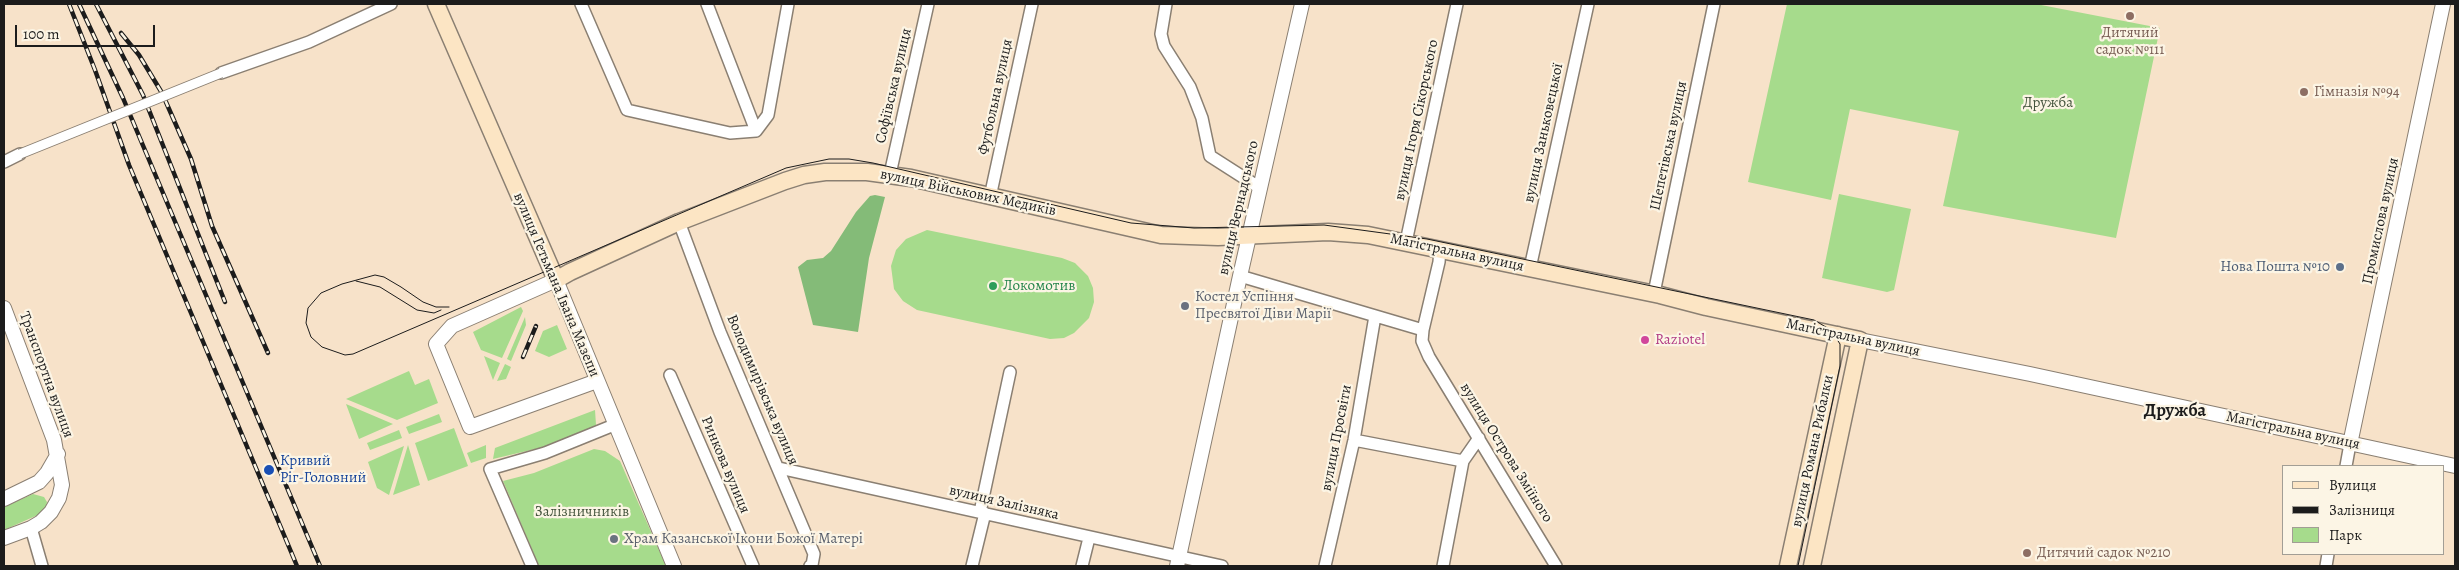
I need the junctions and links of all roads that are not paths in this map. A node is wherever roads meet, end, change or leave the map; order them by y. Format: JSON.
{"nodes":[{"id":1,"x":391,"y":4,"type":"edge"},
{"id":2,"x":436,"y":4,"type":"edge"},
{"id":3,"x":581,"y":4,"type":"edge"},
{"id":4,"x":707,"y":4,"type":"edge"},
{"id":5,"x":788,"y":4,"type":"edge"},
{"id":6,"x":928,"y":4,"type":"edge"},
{"id":7,"x":1032,"y":4,"type":"edge"},
{"id":8,"x":1166,"y":4,"type":"edge"},
{"id":9,"x":1302,"y":4,"type":"edge"},
{"id":10,"x":1457,"y":4,"type":"edge"},
{"id":11,"x":1588,"y":4,"type":"edge"},
{"id":12,"x":1714,"y":4,"type":"edge"},
{"id":13,"x":2443,"y":4,"type":"edge"},
{"id":14,"x":221,"y":73,"type":"joint"},
{"id":15,"x":756,"y":131,"type":"junction"},
{"id":16,"x":20,"y":154,"type":"joint"},
{"id":17,"x":4,"y":162,"type":"edge"},
{"id":18,"x":890,"y":174,"type":"junction"},
{"id":19,"x":1260,"y":188,"type":"junction"},
{"id":20,"x":990,"y":197,"type":"junction"},
{"id":21,"x":679,"y":222,"type":"junction"},
{"id":22,"x":1249,"y":236,"type":"junction"},
{"id":23,"x":1406,"y":242,"type":"junction"},
{"id":24,"x":1440,"y":249,"type":"junction"},
{"id":25,"x":1530,"y":268,"type":"junction"},
{"id":26,"x":1240,"y":276,"type":"junction"},
{"id":27,"x":556,"y":280,"type":"junction"},
{"id":28,"x":1654,"y":294,"type":"junction"},
{"id":29,"x":4,"y":308,"type":"edge"},
{"id":30,"x":1375,"y":316,"type":"junction"},
{"id":31,"x":1423,"y":330,"type":"junction"},
{"id":32,"x":1838,"y":335,"type":"junction"},
{"id":33,"x":1860,"y":340,"type":"junction"},
{"id":34,"x":1010,"y":372,"type":"dead end"},
{"id":35,"x":670,"y":375,"type":"dead end"},
{"id":36,"x":597,"y":381,"type":"junction"},
{"id":37,"x":614,"y":425,"type":"junction"},
{"id":38,"x":1479,"y":438,"type":"junction"},
{"id":39,"x":1354,"y":440,"type":"junction"},
{"id":40,"x":2350,"y":444,"type":"junction"},
{"id":41,"x":58,"y":454,"type":"junction"},
{"id":42,"x":1463,"y":461,"type":"junction"},
{"id":43,"x":2346,"y":465,"type":"edge"},
{"id":44,"x":2455,"y":466,"type":"edge"},
{"id":45,"x":779,"y":468,"type":"junction"},
{"id":46,"x":4,"y":498,"type":"edge"},
{"id":47,"x":982,"y":513,"type":"junction"},
{"id":48,"x":31,"y":528,"type":"junction"},
{"id":49,"x":4,"y":538,"type":"edge"},
{"id":50,"x":1089,"y":538,"type":"junction"},
{"id":51,"x":1178,"y":562,"type":"edge"},
{"id":52,"x":42,"y":566,"type":"edge"},
{"id":53,"x":532,"y":566,"type":"edge"},
{"id":54,"x":674,"y":566,"type":"edge"},
{"id":55,"x":753,"y":566,"type":"edge"},
{"id":56,"x":810,"y":566,"type":"edge"},
{"id":57,"x":972,"y":566,"type":"edge"},
{"id":58,"x":1082,"y":566,"type":"edge"},
{"id":59,"x":1222,"y":566,"type":"edge"},
{"id":60,"x":1325,"y":566,"type":"edge"},
{"id":61,"x":1443,"y":566,"type":"edge"},
{"id":62,"x":1556,"y":566,"type":"edge"},
{"id":63,"x":1788,"y":566,"type":"edge"},
{"id":64,"x":1812,"y":566,"type":"edge"}],
"edges":[{"from":1,"to":14,"type":"street"},
{"from":2,"to":27,"type":"main road","name":"вулиця Гетьмана Івана Мазепи"},
{"from":3,"to":15,"type":"street"},
{"from":4,"to":15,"type":"street"},
{"from":5,"to":15,"type":"street"},
{"from":6,"to":18,"type":"street","name":"Софіївська вулиця"},
{"from":7,"to":20,"type":"street","name":"Футбольна вулиця"},
{"from":8,"to":19,"type":"street"},
{"from":9,"to":19,"type":"street","name":"вулиця Вернадського"},
{"from":10,"to":23,"type":"street","name":"вулиця Ігоря Сікорського"},
{"from":11,"to":25,"type":"street","name":"вулиця Заньковецької"},
{"from":12,"to":28,"type":"street","name":"Шепетівська вулиця"},
{"from":13,"to":40,"type":"street","name":"Промислова вулиця"},
{"from":14,"to":16,"type":"street","bridge":true},
{"from":16,"to":17,"type":"street"},
{"from":18,"to":20,"type":"main road","name":"вулиця Військових Медиків"},
{"from":18,"to":21,"type":"main road","name":"вулиця Військових Медиків"},
{"from":19,"to":22,"type":"street","name":"вулиця Вернадського"},
{"from":20,"to":22,"type":"main road","name":"вулиця Військових Медиків"},
{"from":21,"to":27,"type":"main road","name":"вулиця Військових Медиків"},
{"from":21,"to":45,"type":"street","name":"Володимирівська вулиця"},
{"from":22,"to":23,"type":"main road","name":"Магістральна вулиця"},
{"from":22,"to":26,"type":"street","name":"вулиця Вернадського"},
{"from":23,"to":24,"type":"main road","name":"Магістральна вулиця"},
{"from":24,"to":25,"type":"main road","name":"Магістральна вулиця"},
{"from":24,"to":31,"type":"street"},
{"from":25,"to":28,"type":"main road","name":"Магістральна вулиця"},
{"from":26,"to":30,"type":"street"},
{"from":26,"to":51,"type":"street","name":"вулиця Вернадського"},
{"from":27,"to":36,"type":"street","name":"вулиця Гетьмана Івана Мазепи"},
{"from":27,"to":36,"type":"street"},
{"from":28,"to":32,"type":"main road","name":"Магістральна вулиця"},
{"from":29,"to":41,"type":"street","name":"Транспортна вулиця"},
{"from":30,"to":31,"type":"street"},
{"from":30,"to":39,"type":"street","name":"вулиця Просвіти"},
{"from":31,"to":38,"type":"street","name":"вулиця Острова Зміїного"},
{"from":32,"to":33,"type":"main road","name":"Магістральна вулиця"},
{"from":32,"to":63,"type":"main road","name":"вулиця Романа Рибалки"},
{"from":33,"to":40,"type":"street","name":"Магістральна вулиця"},
{"from":33,"to":64,"type":"main road","name":"вулиця Романа Рибалки"},
{"from":34,"to":47,"type":"street"},
{"from":35,"to":55,"type":"street","name":"Ринкова вулиця"},
{"from":36,"to":37,"type":"street","name":"вулиця Гетьмана Івана Мазепи"},
{"from":37,"to":53,"type":"street"},
{"from":37,"to":54,"type":"street","name":"вулиця Гетьмана Івана Мазепи"},
{"from":38,"to":42,"type":"street"},
{"from":38,"to":62,"type":"street","name":"вулиця Острова Зміїного"},
{"from":39,"to":42,"type":"street"},
{"from":39,"to":60,"type":"street","name":"вулиця Просвіти"},
{"from":40,"to":43,"type":"street"},
{"from":40,"to":44,"type":"street","name":"Магістральна вулиця"},
{"from":41,"to":46,"type":"street","name":"Транспортна вулиця"},
{"from":41,"to":48,"type":"street","name":"Транспортна вулиця"},
{"from":42,"to":61,"type":"street"},
{"from":45,"to":47,"type":"street","name":"вулиця Залізняка"},
{"from":45,"to":56,"type":"street","name":"Володимирівська вулиця"},
{"from":47,"to":50,"type":"street","name":"вулиця Залізняка"},
{"from":47,"to":57,"type":"street"},
{"from":48,"to":49,"type":"street","name":"Транспортна вулиця"},
{"from":48,"to":52,"type":"street"},
{"from":50,"to":51,"type":"street","name":"вулиця Залізняка"},
{"from":50,"to":58,"type":"street"},
{"from":51,"to":59,"type":"street","name":"вулиця Залізняка"}]}
